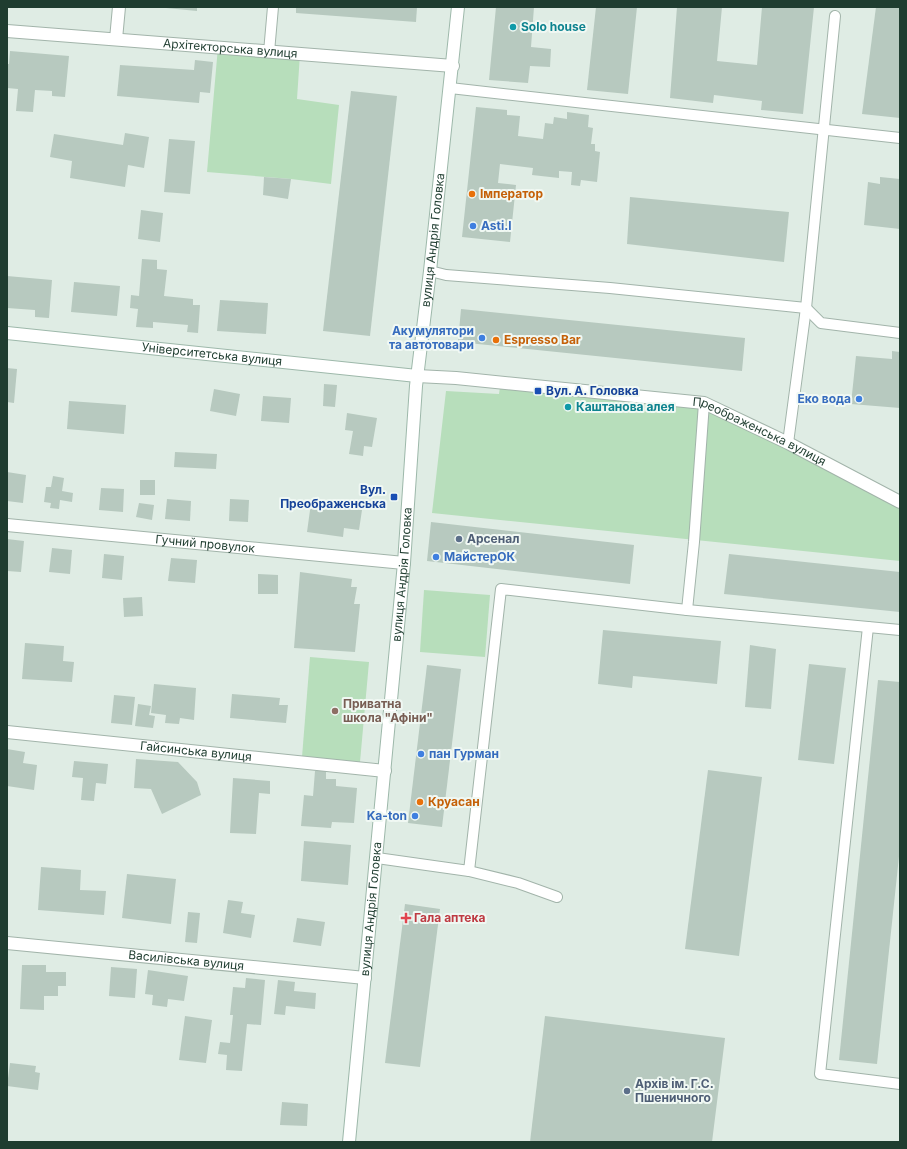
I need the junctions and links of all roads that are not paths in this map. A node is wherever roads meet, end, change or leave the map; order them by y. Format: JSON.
{"nodes":[{"id":1,"x":119,"y":7,"type":"edge"},
{"id":2,"x":273,"y":7,"type":"edge"},
{"id":3,"x":458,"y":7,"type":"edge"},
{"id":4,"x":835,"y":16,"type":"dead end"},
{"id":5,"x":7,"y":31,"type":"edge"},
{"id":6,"x":116,"y":39,"type":"junction"},
{"id":7,"x":268,"y":52,"type":"junction"},
{"id":8,"x":453,"y":66,"type":"junction"},
{"id":9,"x":450,"y":88,"type":"junction"},
{"id":10,"x":824,"y":129,"type":"junction"},
{"id":11,"x":900,"y":138,"type":"edge"},
{"id":12,"x":430,"y":271,"type":"junction"},
{"id":13,"x":806,"y":308,"type":"junction"},
{"id":14,"x":7,"y":333,"type":"edge"},
{"id":15,"x":900,"y":333,"type":"edge"},
{"id":16,"x":417,"y":376,"type":"junction"},
{"id":17,"x":704,"y":402,"type":"junction"},
{"id":18,"x":788,"y":443,"type":"junction"},
{"id":19,"x":900,"y":502,"type":"edge"},
{"id":20,"x":7,"y":525,"type":"edge"},
{"id":21,"x":404,"y":563,"type":"junction"},
{"id":22,"x":687,"y":610,"type":"junction"},
{"id":23,"x":868,"y":627,"type":"junction"},
{"id":24,"x":900,"y":630,"type":"edge"},
{"id":25,"x":7,"y":732,"type":"edge"},
{"id":26,"x":385,"y":772,"type":"junction"},
{"id":27,"x":377,"y":858,"type":"junction"},
{"id":28,"x":469,"y":871,"type":"junction"},
{"id":29,"x":557,"y":897,"type":"dead end"},
{"id":30,"x":7,"y":942,"type":"edge"},
{"id":31,"x":365,"y":978,"type":"junction"},
{"id":32,"x":900,"y":1084,"type":"edge"},
{"id":33,"x":349,"y":1142,"type":"edge"}],
"edges":[{"from":1,"to":6,"type":"street"},
{"from":2,"to":7,"type":"lane"},
{"from":3,"to":8,"type":"street","name":"вулиця Андрія Головка"},
{"from":4,"to":10,"type":"lane"},
{"from":5,"to":6,"type":"street","name":"Архітекторська вулиця"},
{"from":6,"to":7,"type":"street","name":"Архітекторська вулиця"},
{"from":7,"to":8,"type":"street","name":"Архітекторська вулиця"},
{"from":8,"to":9,"type":"street","name":"вулиця Андрія Головка"},
{"from":9,"to":10,"type":"lane"},
{"from":9,"to":12,"type":"street","name":"вулиця Андрія Головка"},
{"from":10,"to":11,"type":"lane"},
{"from":10,"to":13,"type":"lane"},
{"from":12,"to":13,"type":"lane"},
{"from":12,"to":16,"type":"street","name":"вулиця Андрія Головка"},
{"from":13,"to":15,"type":"lane"},
{"from":13,"to":18,"type":"lane"},
{"from":14,"to":16,"type":"street","name":"Університетська вулиця"},
{"from":16,"to":17,"type":"street","name":"Преображенська вулиця"},
{"from":16,"to":21,"type":"street","name":"вулиця Андрія Головка"},
{"from":17,"to":18,"type":"street","name":"Преображенська вулиця"},
{"from":17,"to":22,"type":"lane"},
{"from":18,"to":19,"type":"street","name":"Преображенська вулиця"},
{"from":20,"to":21,"type":"street","name":"Гучний провулок"},
{"from":21,"to":26,"type":"street","name":"вулиця Андрія Головка"},
{"from":22,"to":23,"type":"lane"},
{"from":22,"to":28,"type":"lane"},
{"from":23,"to":24,"type":"lane"},
{"from":23,"to":32,"type":"lane"},
{"from":25,"to":26,"type":"street","name":"Гайсинська вулиця"},
{"from":26,"to":27,"type":"street","name":"вулиця Андрія Головка"},
{"from":27,"to":28,"type":"lane"},
{"from":27,"to":31,"type":"street","name":"вулиця Андрія Головка"},
{"from":28,"to":29,"type":"lane"},
{"from":30,"to":31,"type":"street","name":"Василівська вулиця"},
{"from":31,"to":33,"type":"street","name":"вулиця Андрія Головка"}]}
